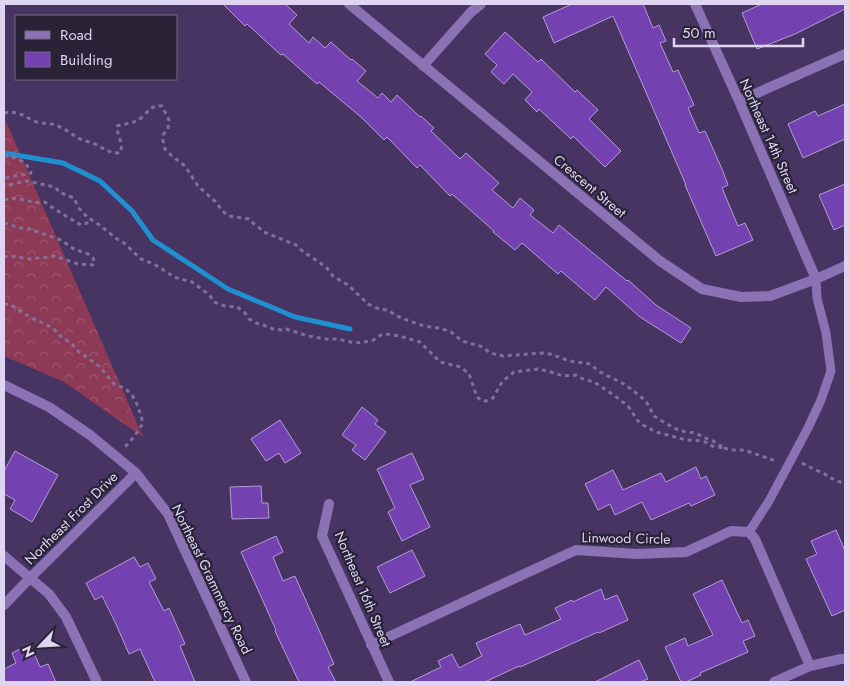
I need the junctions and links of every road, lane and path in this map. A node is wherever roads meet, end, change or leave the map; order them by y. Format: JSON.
{"nodes":[{"id":1,"x":349,"y":4,"type":"edge"},
{"id":2,"x":481,"y":4,"type":"edge"},
{"id":3,"x":695,"y":4,"type":"edge"},
{"id":4,"x":845,"y":54,"type":"edge"},
{"id":5,"x":423,"y":66,"type":"junction"},
{"id":6,"x":739,"y":101,"type":"junction"},
{"id":7,"x":4,"y":113,"type":"edge"},
{"id":8,"x":4,"y":156,"type":"edge"},
{"id":9,"x":4,"y":179,"type":"edge"},
{"id":10,"x":4,"y":187,"type":"edge"},
{"id":11,"x":4,"y":200,"type":"edge"},
{"id":12,"x":87,"y":217,"type":"junction"},
{"id":13,"x":87,"y":223,"type":"junction"},
{"id":14,"x":4,"y":224,"type":"edge"},
{"id":15,"x":97,"y":224,"type":"junction"},
{"id":16,"x":4,"y":257,"type":"edge"},
{"id":17,"x":845,"y":266,"type":"edge"},
{"id":18,"x":816,"y":279,"type":"junction"},
{"id":19,"x":4,"y":304,"type":"edge"},
{"id":20,"x":4,"y":385,"type":"edge"},
{"id":21,"x":724,"y":448,"type":"junction"},
{"id":22,"x":116,"y":457,"type":"junction"},
{"id":23,"x":790,"y":461,"type":"junction"},
{"id":24,"x":136,"y":473,"type":"junction"},
{"id":25,"x":845,"y":484,"type":"edge"},
{"id":26,"x":329,"y":504,"type":"dead end"},
{"id":27,"x":749,"y":532,"type":"junction"},
{"id":28,"x":4,"y":556,"type":"edge"},
{"id":29,"x":30,"y":578,"type":"junction"},
{"id":30,"x":4,"y":605,"type":"edge"},
{"id":31,"x":371,"y":644,"type":"junction"},
{"id":32,"x":845,"y":659,"type":"edge"},
{"id":33,"x":810,"y":666,"type":"junction"},
{"id":34,"x":97,"y":682,"type":"edge"},
{"id":35,"x":246,"y":682,"type":"edge"},
{"id":36,"x":388,"y":682,"type":"edge"},
{"id":37,"x":774,"y":682,"type":"edge"}],
"edges":[{"from":1,"to":5,"type":"street","name":"Crescent Street"},
{"from":2,"to":5,"type":"street"},
{"from":3,"to":6,"type":"street","name":"Northeast 14th Street"},
{"from":4,"to":6,"type":"street"},
{"from":5,"to":18,"type":"street","name":"Crescent Street"},
{"from":6,"to":18,"type":"street","name":"Northeast 14th Street"},
{"from":7,"to":21,"type":"path"},
{"from":8,"to":9,"type":"path"},
{"from":10,"to":12,"type":"path"},
{"from":11,"to":13,"type":"path"},
{"from":12,"to":13,"type":"path"},
{"from":12,"to":15,"type":"path"},
{"from":13,"to":15,"type":"path"},
{"from":14,"to":16,"type":"path"},
{"from":15,"to":21,"type":"path"},
{"from":17,"to":18,"type":"street","name":"Crescent Street"},
{"from":18,"to":23,"type":"lane"},
{"from":19,"to":22,"type":"path"},
{"from":20,"to":22,"type":"street","name":"Northeast Grammercy Road"},
{"from":21,"to":23,"type":"path"},
{"from":22,"to":24,"type":"street","name":"Northeast Grammercy Road"},
{"from":23,"to":25,"type":"path"},
{"from":23,"to":27,"type":"lane"},
{"from":24,"to":29,"type":"street","name":"Northeast Frost Drive"},
{"from":24,"to":35,"type":"street","name":"Northeast Grammercy Road"},
{"from":26,"to":31,"type":"street","name":"Northeast 16th Street"},
{"from":27,"to":31,"type":"street","name":"Linwood Circle"},
{"from":27,"to":33,"type":"street"},
{"from":28,"to":29,"type":"street"},
{"from":29,"to":30,"type":"street","name":"Northeast Frost Drive"},
{"from":29,"to":34,"type":"street"},
{"from":31,"to":36,"type":"street","name":"Northeast 16th Street"},
{"from":32,"to":33,"type":"street"},
{"from":33,"to":37,"type":"street"}]}
